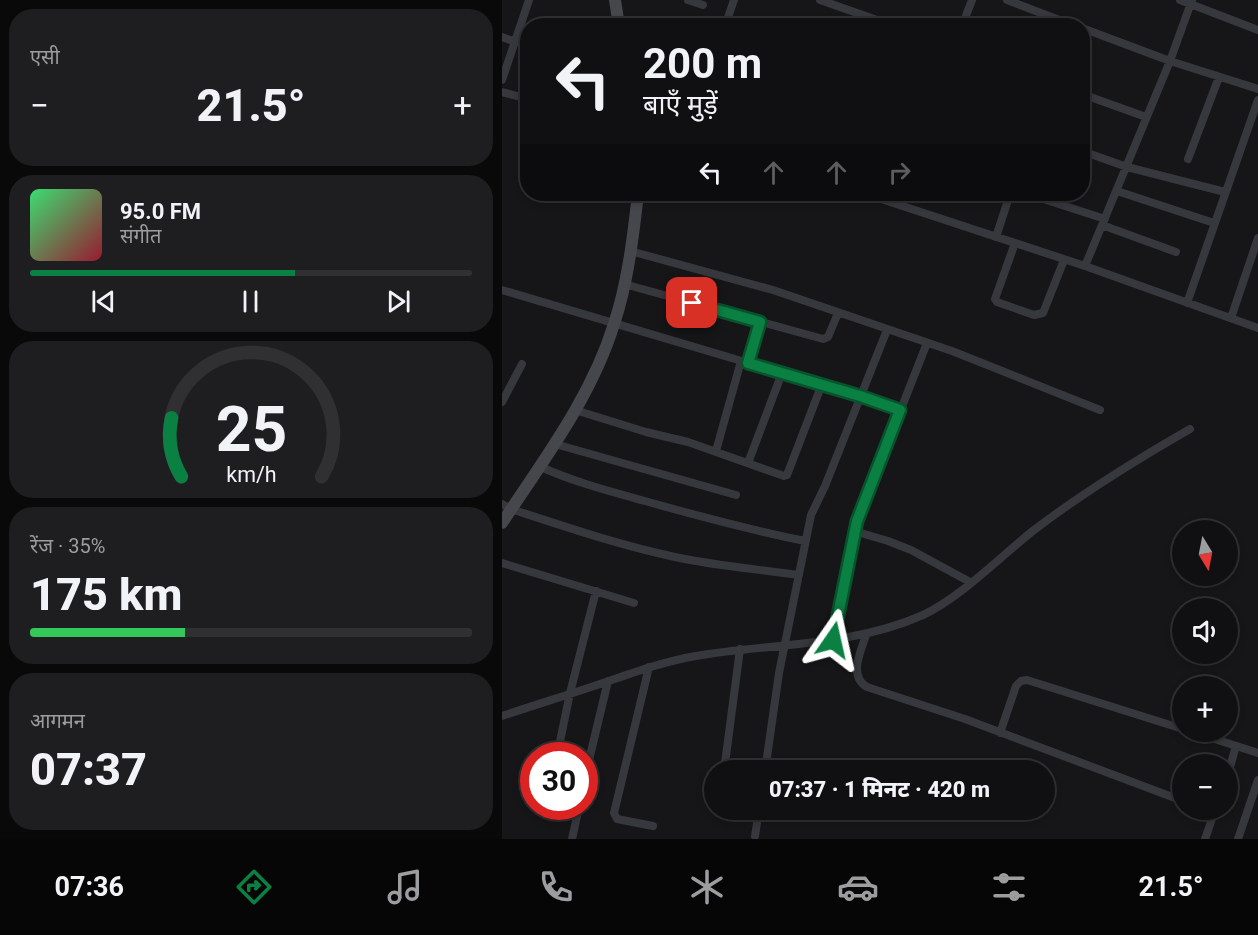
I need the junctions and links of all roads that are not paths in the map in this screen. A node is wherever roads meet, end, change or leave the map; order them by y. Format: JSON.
{"nodes":[{"id":1,"x":529,"y":0,"type":"edge"},
{"id":2,"x":614,"y":0,"type":"edge"},
{"id":3,"x":688,"y":0,"type":"edge"},
{"id":4,"x":734,"y":0,"type":"edge"},
{"id":5,"x":820,"y":0,"type":"edge"},
{"id":6,"x":972,"y":0,"type":"edge"},
{"id":7,"x":1007,"y":0,"type":"edge"},
{"id":8,"x":1180,"y":0,"type":"edge"},
{"id":9,"x":1191,"y":2,"type":"edge"},
{"id":10,"x":703,"y":5,"type":"dead end"},
{"id":11,"x":522,"y":18,"type":"edge"},
{"id":12,"x":617,"y":18,"type":"edge"},
{"id":13,"x":728,"y":18,"type":"edge"},
{"id":14,"x":868,"y":18,"type":"edge"},
{"id":15,"x":964,"y":18,"type":"edge"},
{"id":16,"x":1054,"y":18,"type":"edge"},
{"id":17,"x":520,"y":23,"type":"edge"},
{"id":18,"x":1258,"y":30,"type":"edge"},
{"id":19,"x":1090,"y":31,"type":"edge"},
{"id":20,"x":502,"y":37,"type":"edge"},
{"id":21,"x":513,"y":41,"type":"junction"},
{"id":22,"x":1170,"y":61,"type":"junction"},
{"id":23,"x":1219,"y":77,"type":"junction"},
{"id":24,"x":502,"y":80,"type":"edge"},
{"id":25,"x":1258,"y":89,"type":"edge"},
{"id":26,"x":502,"y":92,"type":"edge"},
{"id":27,"x":520,"y":97,"type":"edge"},
{"id":28,"x":1090,"y":97,"type":"edge"},
{"id":29,"x":1258,"y":100,"type":"edge"},
{"id":30,"x":1146,"y":117,"type":"junction"},
{"id":31,"x":1090,"y":154,"type":"edge"},
{"id":32,"x":1188,"y":159,"type":"dead end"},
{"id":33,"x":1127,"y":166,"type":"junction"},
{"id":34,"x":1117,"y":191,"type":"junction"},
{"id":35,"x":1225,"y":192,"type":"junction"},
{"id":36,"x":637,"y":201,"type":"edge"},
{"id":37,"x":887,"y":201,"type":"edge"},
{"id":38,"x":1008,"y":201,"type":"edge"},
{"id":39,"x":1047,"y":201,"type":"edge"},
{"id":40,"x":1104,"y":222,"type":"junction"},
{"id":41,"x":1214,"y":223,"type":"junction"},
{"id":42,"x":996,"y":237,"type":"junction"},
{"id":43,"x":1258,"y":238,"type":"edge"},
{"id":44,"x":1015,"y":243,"type":"junction"},
{"id":45,"x":630,"y":250,"type":"junction"},
{"id":46,"x":1176,"y":252,"type":"dead end"},
{"id":47,"x":1064,"y":260,"type":"junction"},
{"id":48,"x":1085,"y":267,"type":"junction"},
{"id":49,"x":624,"y":284,"type":"junction"},
{"id":50,"x":502,"y":290,"type":"edge"},
{"id":51,"x":1188,"y":303,"type":"junction"},
{"id":52,"x":838,"y":313,"type":"junction"},
{"id":53,"x":1231,"y":318,"type":"junction"},
{"id":54,"x":760,"y":322,"type":"junction"},
{"id":55,"x":614,"y":324,"type":"junction"},
{"id":56,"x":1258,"y":328,"type":"edge"},
{"id":57,"x":887,"y":330,"type":"junction"},
{"id":58,"x":927,"y":343,"type":"junction"},
{"id":59,"x":744,"y":362,"type":"junction"},
{"id":60,"x":522,"y":364,"type":"dead end"},
{"id":61,"x":782,"y":373,"type":"junction"},
{"id":62,"x":822,"y":384,"type":"junction"},
{"id":63,"x":860,"y":396,"type":"junction"},
{"id":64,"x":502,"y":402,"type":"edge"},
{"id":65,"x":575,"y":410,"type":"junction"},
{"id":66,"x":900,"y":410,"type":"junction"},
{"id":67,"x":1100,"y":410,"type":"dead end"},
{"id":68,"x":1190,"y":429,"type":"dead end"},
{"id":69,"x":555,"y":444,"type":"junction"},
{"id":70,"x":715,"y":451,"type":"junction"},
{"id":71,"x":748,"y":463,"type":"junction"},
{"id":72,"x":541,"y":467,"type":"junction"},
{"id":73,"x":736,"y":495,"type":"dead end"},
{"id":74,"x":507,"y":506,"type":"edge"},
{"id":75,"x":502,"y":523,"type":"edge"},
{"id":76,"x":854,"y":531,"type":"junction"},
{"id":77,"x":805,"y":541,"type":"junction"},
{"id":78,"x":502,"y":563,"type":"edge"},
{"id":79,"x":799,"y":575,"type":"junction"},
{"id":80,"x":970,"y":582,"type":"junction"},
{"id":81,"x":596,"y":591,"type":"junction"},
{"id":82,"x":634,"y":603,"type":"dead end"},
{"id":83,"x":866,"y":634,"type":"junction"},
{"id":84,"x":833,"y":640,"type":"junction"},
{"id":85,"x":785,"y":646,"type":"junction"},
{"id":86,"x":740,"y":650,"type":"junction"},
{"id":87,"x":649,"y":667,"type":"junction"},
{"id":88,"x":608,"y":681,"type":"junction"},
{"id":89,"x":570,"y":693,"type":"junction"},
{"id":90,"x":502,"y":716,"type":"edge"},
{"id":91,"x":1172,"y":726,"type":"edge"},
{"id":92,"x":1000,"y":733,"type":"junction"},
{"id":93,"x":560,"y":742,"type":"edge"},
{"id":94,"x":593,"y":742,"type":"edge"},
{"id":95,"x":1224,"y":742,"type":"edge"},
{"id":96,"x":1236,"y":746,"type":"junction"},
{"id":97,"x":1258,"y":753,"type":"edge"},
{"id":98,"x":1234,"y":754,"type":"edge"},
{"id":99,"x":725,"y":760,"type":"edge"},
{"id":100,"x":767,"y":760,"type":"edge"},
{"id":101,"x":1258,"y":780,"type":"edge"},
{"id":102,"x":1172,"y":797,"type":"edge"},
{"id":103,"x":576,"y":820,"type":"edge"},
{"id":104,"x":757,"y":820,"type":"edge"},
{"id":105,"x":1212,"y":820,"type":"edge"},
{"id":106,"x":653,"y":826,"type":"dead end"},
{"id":107,"x":755,"y":836,"type":"dead end"},
{"id":108,"x":572,"y":839,"type":"edge"},
{"id":109,"x":1205,"y":839,"type":"edge"},
{"id":110,"x":1238,"y":839,"type":"edge"}],
"edges":[{"from":1,"to":11,"type":"street"},
{"from":2,"to":12,"type":"street"},
{"from":3,"to":10,"type":"street"},
{"from":4,"to":13,"type":"street"},
{"from":5,"to":14,"type":"street"},
{"from":6,"to":15,"type":"street"},
{"from":7,"to":16,"type":"street"},
{"from":8,"to":9,"type":"street"},
{"from":9,"to":18,"type":"street"},
{"from":9,"to":22,"type":"street"},
{"from":17,"to":21,"type":"street"},
{"from":19,"to":22,"type":"street"},
{"from":20,"to":21,"type":"street"},
{"from":21,"to":24,"type":"street"},
{"from":22,"to":23,"type":"street"},
{"from":22,"to":30,"type":"street"},
{"from":23,"to":25,"type":"street"},
{"from":23,"to":32,"type":"street"},
{"from":26,"to":27,"type":"street"},
{"from":28,"to":30,"type":"street"},
{"from":29,"to":35,"type":"street"},
{"from":30,"to":33,"type":"street"},
{"from":31,"to":33,"type":"street"},
{"from":33,"to":34,"type":"street"},
{"from":33,"to":35,"type":"street"},
{"from":34,"to":40,"type":"street"},
{"from":34,"to":41,"type":"street"},
{"from":35,"to":41,"type":"street"},
{"from":36,"to":45,"type":"street"},
{"from":37,"to":42,"type":"street"},
{"from":38,"to":42,"type":"street"},
{"from":39,"to":40,"type":"street"},
{"from":40,"to":46,"type":"street"},
{"from":40,"to":48,"type":"street"},
{"from":41,"to":51,"type":"street"},
{"from":42,"to":44,"type":"street"},
{"from":43,"to":53,"type":"street"},
{"from":44,"to":47,"type":"street"},
{"from":44,"to":47,"type":"street"},
{"from":45,"to":49,"type":"street"},
{"from":45,"to":52,"type":"street"},
{"from":47,"to":48,"type":"street"},
{"from":48,"to":51,"type":"street"},
{"from":49,"to":54,"type":"street"},
{"from":49,"to":55,"type":"street"},
{"from":50,"to":55,"type":"street"},
{"from":51,"to":53,"type":"street"},
{"from":52,"to":54,"type":"street"},
{"from":52,"to":57,"type":"street"},
{"from":53,"to":56,"type":"street"},
{"from":54,"to":59,"type":"street"},
{"from":55,"to":59,"type":"street"},
{"from":55,"to":65,"type":"street"},
{"from":57,"to":58,"type":"street"},
{"from":57,"to":63,"type":"street"},
{"from":58,"to":66,"type":"street"},
{"from":58,"to":67,"type":"street"},
{"from":59,"to":61,"type":"street"},
{"from":59,"to":70,"type":"street"},
{"from":60,"to":64,"type":"street"},
{"from":61,"to":62,"type":"street"},
{"from":61,"to":71,"type":"street"},
{"from":62,"to":63,"type":"street"},
{"from":62,"to":71,"type":"street"},
{"from":63,"to":66,"type":"street"},
{"from":63,"to":77,"type":"street"},
{"from":65,"to":69,"type":"street"},
{"from":65,"to":70,"type":"street"},
{"from":66,"to":76,"type":"street"},
{"from":68,"to":80,"type":"street"},
{"from":69,"to":72,"type":"street"},
{"from":69,"to":73,"type":"street"},
{"from":70,"to":71,"type":"street"},
{"from":72,"to":74,"type":"street"},
{"from":72,"to":77,"type":"street"},
{"from":74,"to":75,"type":"street"},
{"from":74,"to":79,"type":"street"},
{"from":76,"to":80,"type":"street"},
{"from":76,"to":84,"type":"street"},
{"from":77,"to":79,"type":"street"},
{"from":78,"to":81,"type":"street"},
{"from":79,"to":85,"type":"street"},
{"from":80,"to":83,"type":"street"},
{"from":81,"to":82,"type":"street"},
{"from":81,"to":89,"type":"street"},
{"from":83,"to":84,"type":"street"},
{"from":83,"to":92,"type":"street"},
{"from":84,"to":85,"type":"street"},
{"from":85,"to":86,"type":"street"},
{"from":85,"to":100,"type":"street"},
{"from":86,"to":87,"type":"street"},
{"from":86,"to":99,"type":"street"},
{"from":87,"to":88,"type":"street"},
{"from":87,"to":106,"type":"street"},
{"from":88,"to":89,"type":"street"},
{"from":88,"to":94,"type":"street"},
{"from":89,"to":90,"type":"street"},
{"from":89,"to":93,"type":"street"},
{"from":91,"to":92,"type":"street"},
{"from":92,"to":102,"type":"street"},
{"from":95,"to":96,"type":"street"},
{"from":96,"to":97,"type":"street"},
{"from":96,"to":98,"type":"street"},
{"from":101,"to":110,"type":"street"},
{"from":103,"to":108,"type":"street"},
{"from":104,"to":107,"type":"street"},
{"from":105,"to":109,"type":"street"}]}
